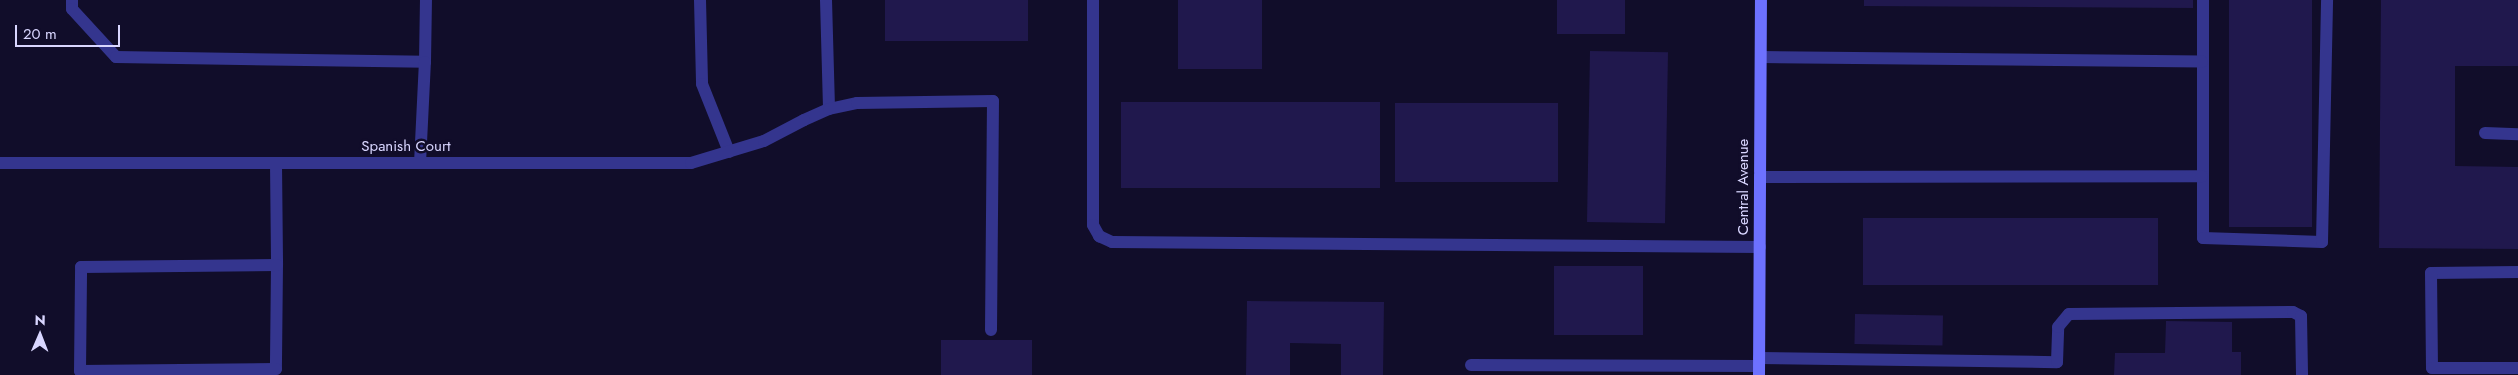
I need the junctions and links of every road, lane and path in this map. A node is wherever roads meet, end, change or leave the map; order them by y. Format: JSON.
{"nodes":[{"id":1,"x":72,"y":0,"type":"edge"},
{"id":2,"x":426,"y":0,"type":"edge"},
{"id":3,"x":700,"y":0,"type":"edge"},
{"id":4,"x":826,"y":0,"type":"edge"},
{"id":5,"x":1093,"y":0,"type":"edge"},
{"id":6,"x":1761,"y":0,"type":"edge"},
{"id":7,"x":2203,"y":0,"type":"edge"},
{"id":8,"x":2327,"y":0,"type":"edge"},
{"id":9,"x":1761,"y":57,"type":"junction"},
{"id":10,"x":425,"y":62,"type":"junction"},
{"id":11,"x":2202,"y":62,"type":"junction"},
{"id":12,"x":829,"y":109,"type":"junction"},
{"id":13,"x":2484,"y":134,"type":"dead end"},
{"id":14,"x":2518,"y":134,"type":"edge"},
{"id":15,"x":730,"y":152,"type":"junction"},
{"id":16,"x":0,"y":163,"type":"edge"},
{"id":17,"x":276,"y":164,"type":"junction"},
{"id":18,"x":420,"y":164,"type":"junction"},
{"id":19,"x":2202,"y":176,"type":"junction"},
{"id":20,"x":1760,"y":177,"type":"junction"},
{"id":21,"x":1760,"y":247,"type":"junction"},
{"id":22,"x":277,"y":265,"type":"junction"},
{"id":23,"x":2518,"y":272,"type":"edge"},
{"id":24,"x":991,"y":330,"type":"dead end"},
{"id":25,"x":1471,"y":365,"type":"dead end"},
{"id":26,"x":1759,"y":366,"type":"edge"},
{"id":27,"x":2518,"y":368,"type":"edge"},
{"id":28,"x":2302,"y":375,"type":"edge"}],
"edges":[{"from":1,"to":10,"type":"street"},
{"from":2,"to":10,"type":"street"},
{"from":3,"to":15,"type":"street"},
{"from":4,"to":12,"type":"street"},
{"from":5,"to":21,"type":"street"},
{"from":6,"to":9,"type":"street","name":"Central Avenue"},
{"from":7,"to":11,"type":"street"},
{"from":8,"to":19,"type":"street"},
{"from":9,"to":11,"type":"street"},
{"from":9,"to":20,"type":"street","name":"Central Avenue"},
{"from":10,"to":18,"type":"street"},
{"from":11,"to":19,"type":"street"},
{"from":12,"to":15,"type":"street","name":"Spanish Court"},
{"from":12,"to":24,"type":"street","name":"Spanish Court"},
{"from":13,"to":14,"type":"street"},
{"from":15,"to":18,"type":"street","name":"Spanish Court"},
{"from":16,"to":17,"type":"street","name":"Spanish Court"},
{"from":17,"to":18,"type":"street","name":"Spanish Court"},
{"from":17,"to":22,"type":"street"},
{"from":19,"to":20,"type":"street"},
{"from":20,"to":21,"type":"street","name":"Central Avenue"},
{"from":21,"to":26,"type":"street","name":"Central Avenue"},
{"from":22,"to":22,"type":"street"},
{"from":23,"to":27,"type":"street"},
{"from":25,"to":26,"type":"street"},
{"from":26,"to":28,"type":"street"}]}
